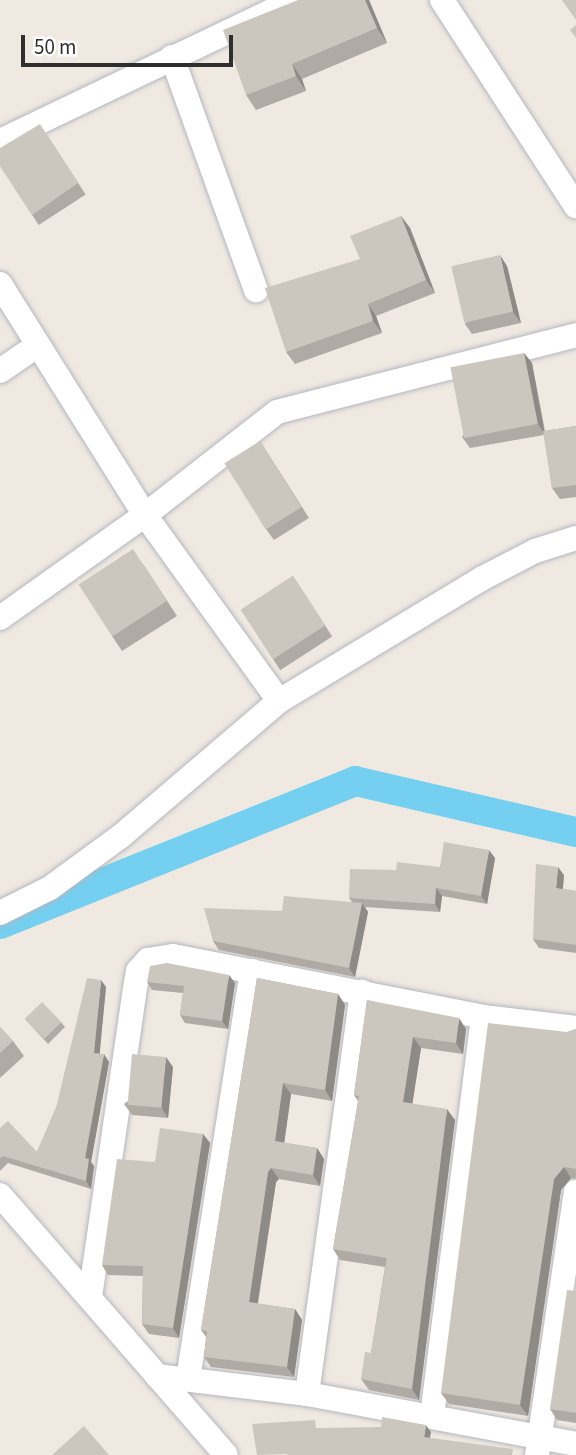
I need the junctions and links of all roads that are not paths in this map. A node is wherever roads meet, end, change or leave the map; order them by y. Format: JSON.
{"nodes":[{"id":1,"x":293,"y":0,"type":"edge"},
{"id":2,"x":442,"y":0,"type":"edge"},
{"id":3,"x":172,"y":57,"type":"junction"},
{"id":4,"x":0,"y":141,"type":"edge"},
{"id":5,"x":576,"y":206,"type":"edge"},
{"id":6,"x":0,"y":284,"type":"edge"},
{"id":7,"x":256,"y":290,"type":"dead end"},
{"id":8,"x":576,"y":335,"type":"edge"},
{"id":9,"x":38,"y":345,"type":"junction"},
{"id":10,"x":0,"y":371,"type":"edge"},
{"id":11,"x":145,"y":515,"type":"junction"},
{"id":12,"x":576,"y":538,"type":"edge"},
{"id":13,"x":0,"y":618,"type":"edge"},
{"id":14,"x":279,"y":701,"type":"junction"},
{"id":15,"x":0,"y":913,"type":"edge"},
{"id":16,"x":253,"y":971,"type":"junction"},
{"id":17,"x":362,"y":992,"type":"junction"},
{"id":18,"x":483,"y":1017,"type":"junction"},
{"id":19,"x":576,"y":1028,"type":"edge"},
{"id":20,"x":576,"y":1192,"type":"edge"},
{"id":21,"x":0,"y":1195,"type":"edge"},
{"id":22,"x":90,"y":1297,"type":"junction"},
{"id":23,"x":156,"y":1376,"type":"junction"},
{"id":24,"x":188,"y":1379,"type":"junction"},
{"id":25,"x":307,"y":1394,"type":"junction"},
{"id":26,"x":432,"y":1416,"type":"junction"},
{"id":27,"x":576,"y":1444,"type":"edge"},
{"id":28,"x":538,"y":1446,"type":"edge"},
{"id":29,"x":225,"y":1455,"type":"edge"}],
"edges":[{"from":1,"to":3,"type":"street"},
{"from":2,"to":5,"type":"street"},
{"from":3,"to":4,"type":"street"},
{"from":3,"to":7,"type":"street"},
{"from":6,"to":9,"type":"street"},
{"from":8,"to":11,"type":"street"},
{"from":9,"to":10,"type":"street"},
{"from":9,"to":11,"type":"street"},
{"from":11,"to":13,"type":"street"},
{"from":11,"to":14,"type":"street"},
{"from":12,"to":14,"type":"street"},
{"from":14,"to":15,"type":"street"},
{"from":16,"to":17,"type":"street"},
{"from":16,"to":22,"type":"street"},
{"from":16,"to":24,"type":"street"},
{"from":17,"to":18,"type":"street"},
{"from":17,"to":25,"type":"street"},
{"from":18,"to":19,"type":"street"},
{"from":18,"to":26,"type":"street"},
{"from":20,"to":28,"type":"street"},
{"from":21,"to":22,"type":"street"},
{"from":22,"to":23,"type":"street"},
{"from":23,"to":24,"type":"street"},
{"from":23,"to":29,"type":"street"},
{"from":24,"to":25,"type":"street"},
{"from":25,"to":26,"type":"street"},
{"from":26,"to":28,"type":"street"},
{"from":27,"to":28,"type":"street"}]}
